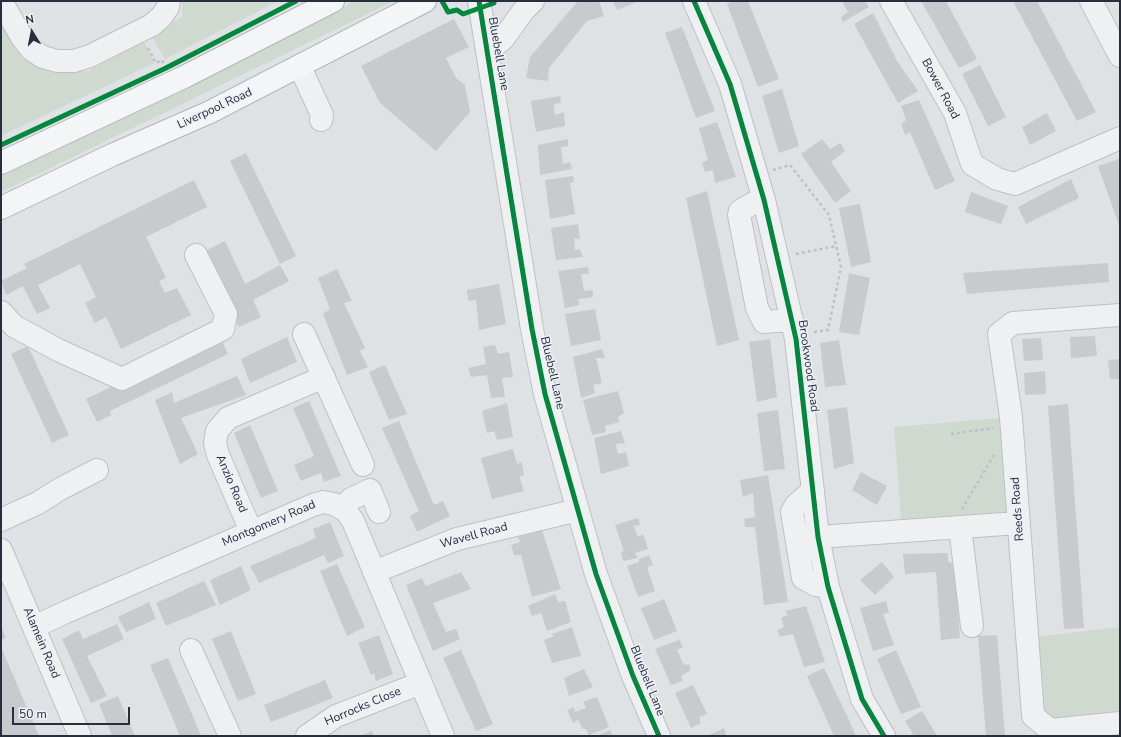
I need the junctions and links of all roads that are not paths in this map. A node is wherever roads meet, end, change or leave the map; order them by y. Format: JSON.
{"nodes":[{"id":1,"x":1,"y":1,"type":"edge"},
{"id":2,"x":333,"y":1,"type":"edge"},
{"id":3,"x":425,"y":1,"type":"edge"},
{"id":4,"x":479,"y":1,"type":"edge"},
{"id":5,"x":533,"y":1,"type":"edge"},
{"id":6,"x":694,"y":1,"type":"edge"},
{"id":7,"x":891,"y":1,"type":"edge"},
{"id":8,"x":1091,"y":1,"type":"edge"},
{"id":9,"x":166,"y":9,"type":"edge"},
{"id":10,"x":488,"y":51,"type":"junction"},
{"id":11,"x":1120,"y":56,"type":"edge"},
{"id":12,"x":300,"y":67,"type":"junction"},
{"id":13,"x":321,"y":120,"type":"dead end"},
{"id":14,"x":1120,"y":138,"type":"edge"},
{"id":15,"x":1,"y":163,"type":"edge"},
{"id":16,"x":764,"y":200,"type":"junction"},
{"id":17,"x":1,"y":208,"type":"edge"},
{"id":18,"x":196,"y":255,"type":"dead end"},
{"id":19,"x":1,"y":312,"type":"edge"},
{"id":20,"x":1120,"y":315,"type":"edge"},
{"id":21,"x":794,"y":327,"type":"junction"},
{"id":22,"x":304,"y":334,"type":"dead end"},
{"id":23,"x":324,"y":377,"type":"junction"},
{"id":24,"x":363,"y":465,"type":"dead end"},
{"id":25,"x":97,"y":470,"type":"dead end"},
{"id":26,"x":813,"y":490,"type":"junction"},
{"id":27,"x":342,"y":508,"type":"junction"},
{"id":28,"x":578,"y":510,"type":"junction"},
{"id":29,"x":379,"y":512,"type":"dead end"},
{"id":30,"x":1,"y":520,"type":"edge"},
{"id":31,"x":1019,"y":523,"type":"junction"},
{"id":32,"x":955,"y":528,"type":"junction"},
{"id":33,"x":251,"y":531,"type":"junction"},
{"id":34,"x":818,"y":537,"type":"junction"},
{"id":35,"x":1,"y":550,"type":"edge"},
{"id":36,"x":374,"y":572,"type":"junction"},
{"id":37,"x":828,"y":587,"type":"junction"},
{"id":38,"x":972,"y":626,"type":"dead end"},
{"id":39,"x":34,"y":628,"type":"junction"},
{"id":40,"x":192,"y":650,"type":"dead end"},
{"id":41,"x":421,"y":683,"type":"junction"},
{"id":42,"x":1120,"y":723,"type":"edge"},
{"id":43,"x":80,"y":736,"type":"edge"},
{"id":44,"x":230,"y":736,"type":"edge"},
{"id":45,"x":307,"y":736,"type":"edge"},
{"id":46,"x":443,"y":736,"type":"edge"},
{"id":47,"x":659,"y":736,"type":"edge"},
{"id":48,"x":884,"y":736,"type":"edge"}],
"edges":[{"from":1,"to":9,"type":"street"},
{"from":2,"to":15,"type":"highway"},
{"from":3,"to":12,"type":"highway","name":"Liverpool Road"},
{"from":4,"to":10,"type":"street","name":"Bluebell Lane"},
{"from":5,"to":10,"type":"street"},
{"from":6,"to":16,"type":"street","name":"Brookwood Road"},
{"from":7,"to":14,"type":"street","name":"Bower Road"},
{"from":8,"to":11,"type":"street"},
{"from":10,"to":28,"type":"street","name":"Bluebell Lane"},
{"from":12,"to":13,"type":"street"},
{"from":12,"to":17,"type":"highway","name":"Liverpool Road"},
{"from":16,"to":21,"type":"street","name":"Brookwood Road"},
{"from":16,"to":21,"type":"street","name":"Brookwood Road"},
{"from":18,"to":19,"type":"street"},
{"from":20,"to":31,"type":"street","name":"Reeds Road"},
{"from":21,"to":26,"type":"street","name":"Brookwood Road"},
{"from":22,"to":23,"type":"street"},
{"from":23,"to":24,"type":"street"},
{"from":23,"to":33,"type":"street","name":"Anzio Road"},
{"from":25,"to":30,"type":"street"},
{"from":26,"to":34,"type":"street","name":"Brookwood Road"},
{"from":26,"to":37,"type":"street"},
{"from":27,"to":29,"type":"street"},
{"from":27,"to":33,"type":"street","name":"Montgomery Road"},
{"from":27,"to":36,"type":"street"},
{"from":28,"to":36,"type":"street","name":"Wavell Road"},
{"from":28,"to":47,"type":"street","name":"Bluebell Lane"},
{"from":31,"to":32,"type":"street"},
{"from":31,"to":42,"type":"street","name":"Reeds Road"},
{"from":32,"to":34,"type":"street"},
{"from":32,"to":38,"type":"street"},
{"from":33,"to":39,"type":"street","name":"Montgomery Road"},
{"from":34,"to":37,"type":"street","name":"Brookwood Road"},
{"from":35,"to":39,"type":"street","name":"Alamein Road"},
{"from":36,"to":41,"type":"street"},
{"from":37,"to":48,"type":"street","name":"Brookwood Road"},
{"from":39,"to":43,"type":"street","name":"Alamein Road"},
{"from":40,"to":44,"type":"street"},
{"from":41,"to":45,"type":"street","name":"Horrocks Close"},
{"from":41,"to":46,"type":"street"}]}
